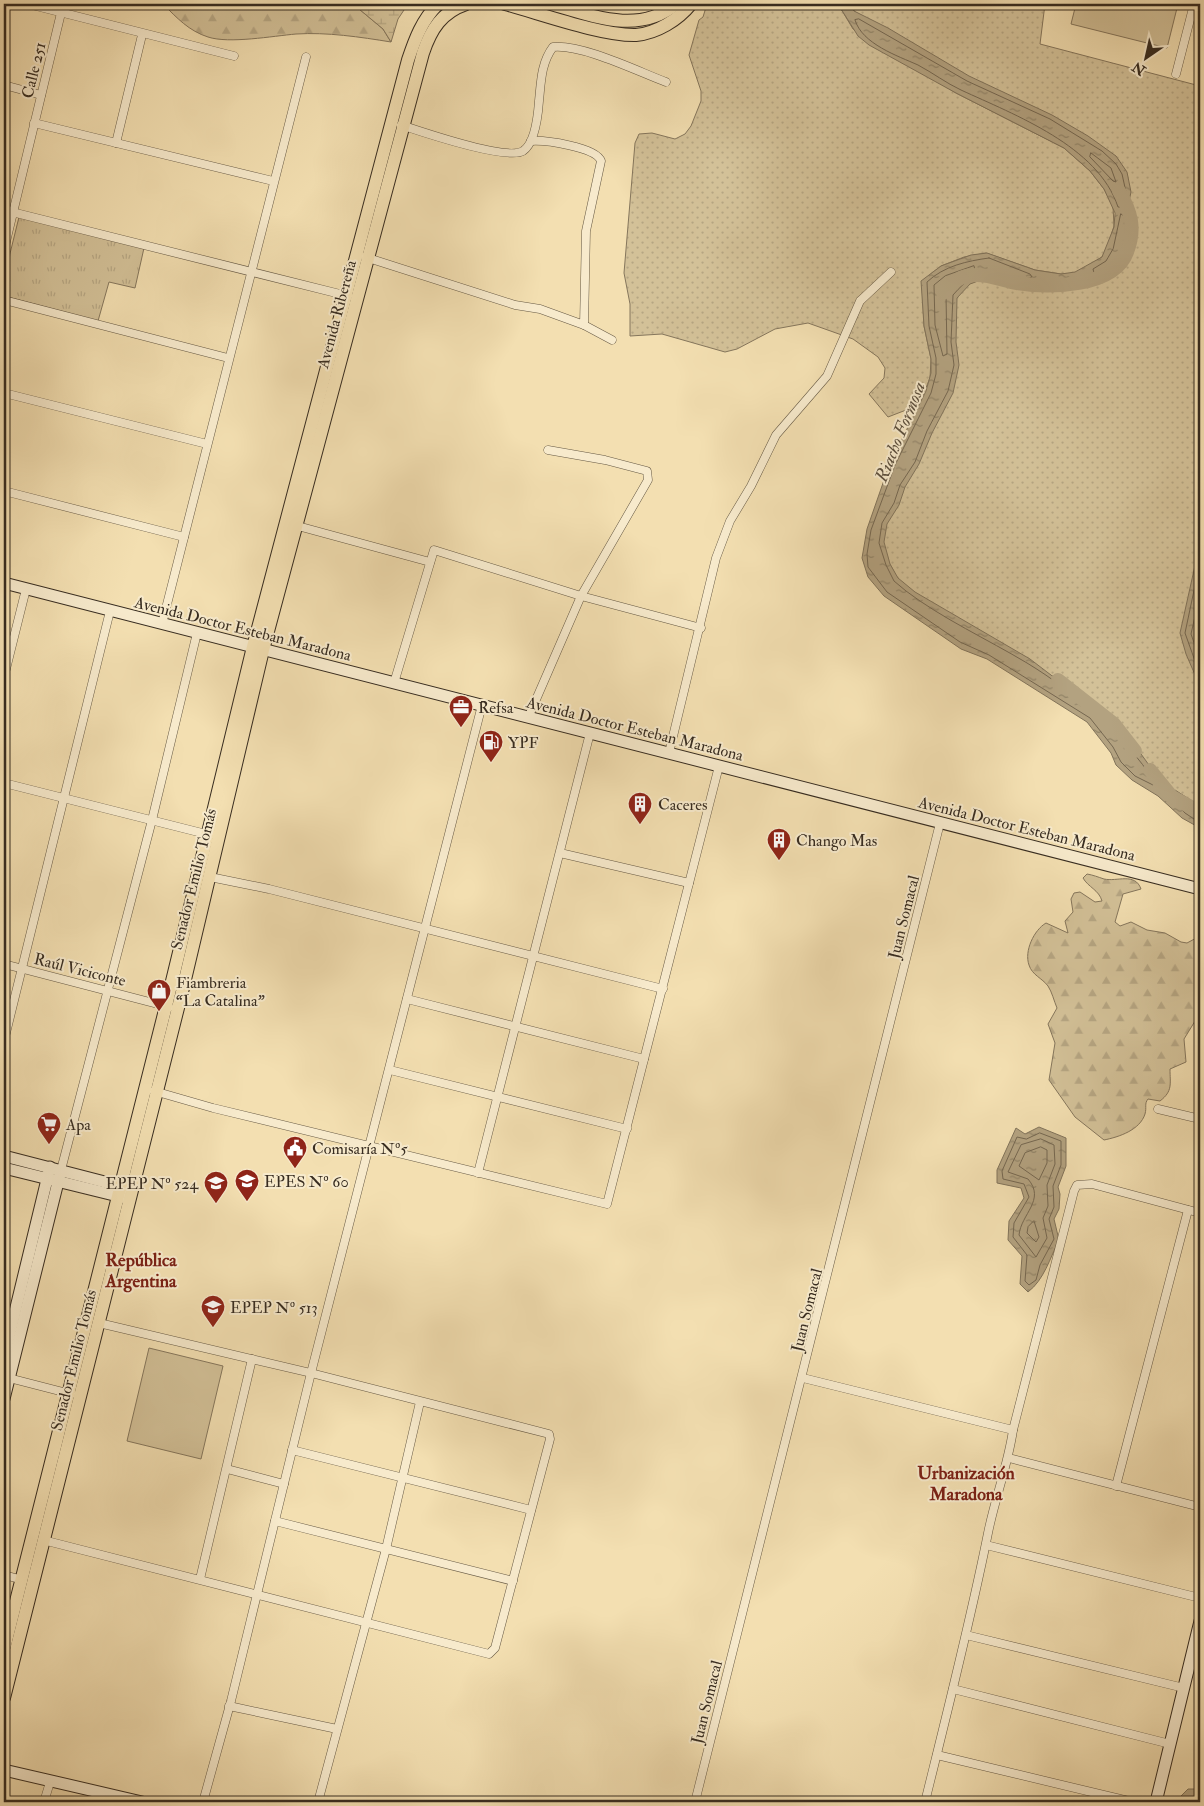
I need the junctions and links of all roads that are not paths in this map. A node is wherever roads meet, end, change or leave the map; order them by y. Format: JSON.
{"nodes":[{"id":1,"x":28,"y":4,"type":"edge"},
{"id":2,"x":438,"y":4,"type":"edge"},
{"id":3,"x":466,"y":4,"type":"edge"},
{"id":4,"x":505,"y":4,"type":"edge"},
{"id":5,"x":551,"y":4,"type":"edge"},
{"id":6,"x":676,"y":4,"type":"edge"},
{"id":7,"x":691,"y":4,"type":"edge"},
{"id":8,"x":1194,"y":4,"type":"edge"},
{"id":9,"x":61,"y":13,"type":"junction"},
{"id":10,"x":142,"y":34,"type":"junction"},
{"id":11,"x":234,"y":56,"type":"dead end"},
{"id":12,"x":306,"y":57,"type":"dead end"},
{"id":13,"x":1176,"y":74,"type":"dead end"},
{"id":14,"x":666,"y":82,"type":"dead end"},
{"id":15,"x":4,"y":86,"type":"edge"},
{"id":16,"x":41,"y":95,"type":"junction"},
{"id":17,"x":34,"y":123,"type":"junction"},
{"id":18,"x":398,"y":124,"type":"junction"},
{"id":19,"x":531,"y":141,"type":"junction"},
{"id":20,"x":116,"y":143,"type":"junction"},
{"id":21,"x":273,"y":181,"type":"junction"},
{"id":22,"x":4,"y":210,"type":"edge"},
{"id":23,"x":14,"y":212,"type":"junction"},
{"id":24,"x":4,"y":250,"type":"edge"},
{"id":25,"x":362,"y":256,"type":"junction"},
{"id":26,"x":251,"y":272,"type":"junction"},
{"id":27,"x":891,"y":272,"type":"dead end"},
{"id":28,"x":351,"y":297,"type":"junction"},
{"id":29,"x":4,"y":300,"type":"edge"},
{"id":30,"x":584,"y":325,"type":"junction"},
{"id":31,"x":612,"y":340,"type":"dead end"},
{"id":32,"x":228,"y":358,"type":"junction"},
{"id":33,"x":4,"y":393,"type":"edge"},
{"id":34,"x":207,"y":444,"type":"junction"},
{"id":35,"x":548,"y":450,"type":"dead end"},
{"id":36,"x":4,"y":491,"type":"edge"},
{"id":37,"x":291,"y":524,"type":"junction"},
{"id":38,"x":184,"y":537,"type":"junction"},
{"id":39,"x":430,"y":562,"type":"junction"},
{"id":40,"x":4,"y":583,"type":"edge"},
{"id":41,"x":26,"y":589,"type":"junction"},
{"id":42,"x":581,"y":596,"type":"junction"},
{"id":43,"x":110,"y":611,"type":"junction"},
{"id":44,"x":162,"y":624,"type":"junction"},
{"id":45,"x":701,"y":628,"type":"junction"},
{"id":46,"x":196,"y":633,"type":"junction"},
{"id":47,"x":258,"y":648,"type":"junction"},
{"id":48,"x":4,"y":677,"type":"edge"},
{"id":49,"x":394,"y":683,"type":"junction"},
{"id":50,"x":482,"y":705,"type":"junction"},
{"id":51,"x":528,"y":718,"type":"junction"},
{"id":52,"x":590,"y":733,"type":"junction"},
{"id":53,"x":669,"y":753,"type":"junction"},
{"id":54,"x":719,"y":766,"type":"junction"},
{"id":55,"x":4,"y":783,"type":"edge"},
{"id":56,"x":64,"y":798,"type":"junction"},
{"id":57,"x":152,"y":820,"type":"junction"},
{"id":58,"x":940,"y":823,"type":"junction"},
{"id":59,"x":214,"y":836,"type":"junction"},
{"id":60,"x":560,"y":853,"type":"junction"},
{"id":61,"x":210,"y":877,"type":"junction"},
{"id":62,"x":689,"y":883,"type":"junction"},
{"id":63,"x":1200,"y":889,"type":"edge"},
{"id":64,"x":425,"y":930,"type":"junction"},
{"id":65,"x":534,"y":957,"type":"junction"},
{"id":66,"x":4,"y":964,"type":"edge"},
{"id":67,"x":22,"y":968,"type":"junction"},
{"id":68,"x":663,"y":989,"type":"junction"},
{"id":69,"x":108,"y":990,"type":"junction"},
{"id":70,"x":407,"y":1000,"type":"junction"},
{"id":71,"x":172,"y":1008,"type":"junction"},
{"id":72,"x":516,"y":1025,"type":"junction"},
{"id":73,"x":4,"y":1042,"type":"edge"},
{"id":74,"x":644,"y":1059,"type":"junction"},
{"id":75,"x":390,"y":1070,"type":"junction"},
{"id":76,"x":151,"y":1090,"type":"junction"},
{"id":77,"x":498,"y":1096,"type":"junction"},
{"id":78,"x":1158,"y":1109,"type":"dead end"},
{"id":79,"x":1200,"y":1119,"type":"edge"},
{"id":80,"x":627,"y":1129,"type":"junction"},
{"id":81,"x":369,"y":1145,"type":"junction"},
{"id":82,"x":4,"y":1156,"type":"edge"},
{"id":83,"x":4,"y":1168,"type":"edge"},
{"id":84,"x":478,"y":1173,"type":"junction"},
{"id":85,"x":54,"y":1174,"type":"junction"},
{"id":86,"x":125,"y":1193,"type":"junction"},
{"id":87,"x":1188,"y":1210,"type":"junction"},
{"id":88,"x":1200,"y":1213,"type":"edge"},
{"id":89,"x":99,"y":1323,"type":"junction"},
{"id":90,"x":4,"y":1357,"type":"edge"},
{"id":91,"x":252,"y":1359,"type":"junction"},
{"id":92,"x":311,"y":1373,"type":"junction"},
{"id":93,"x":6,"y":1377,"type":"edge"},
{"id":94,"x":803,"y":1378,"type":"junction"},
{"id":95,"x":75,"y":1395,"type":"junction"},
{"id":96,"x":4,"y":1399,"type":"edge"},
{"id":97,"x":420,"y":1402,"type":"junction"},
{"id":98,"x":1014,"y":1430,"type":"junction"},
{"id":99,"x":292,"y":1450,"type":"junction"},
{"id":100,"x":1009,"y":1458,"type":"junction"},
{"id":101,"x":227,"y":1469,"type":"junction"},
{"id":102,"x":403,"y":1477,"type":"junction"},
{"id":103,"x":284,"y":1484,"type":"junction"},
{"id":104,"x":1116,"y":1486,"type":"junction"},
{"id":105,"x":1200,"y":1507,"type":"edge"},
{"id":106,"x":531,"y":1510,"type":"junction"},
{"id":107,"x":275,"y":1521,"type":"junction"},
{"id":108,"x":43,"y":1540,"type":"junction"},
{"id":109,"x":986,"y":1545,"type":"junction"},
{"id":110,"x":386,"y":1549,"type":"junction"},
{"id":111,"x":4,"y":1575,"type":"edge"},
{"id":112,"x":200,"y":1579,"type":"junction"},
{"id":113,"x":27,"y":1581,"type":"junction"},
{"id":114,"x":513,"y":1581,"type":"junction"},
{"id":115,"x":258,"y":1595,"type":"junction"},
{"id":116,"x":1200,"y":1598,"type":"edge"},
{"id":117,"x":1200,"y":1621,"type":"edge"},
{"id":118,"x":366,"y":1622,"type":"junction"},
{"id":119,"x":966,"y":1635,"type":"junction"},
{"id":120,"x":4,"y":1649,"type":"edge"},
{"id":121,"x":1184,"y":1688,"type":"junction"},
{"id":122,"x":953,"y":1689,"type":"junction"},
{"id":123,"x":4,"y":1698,"type":"edge"},
{"id":124,"x":230,"y":1706,"type":"junction"},
{"id":125,"x":337,"y":1729,"type":"junction"},
{"id":126,"x":1170,"y":1744,"type":"junction"},
{"id":127,"x":937,"y":1755,"type":"junction"},
{"id":128,"x":4,"y":1770,"type":"edge"},
{"id":129,"x":4,"y":1774,"type":"edge"},
{"id":130,"x":26,"y":1776,"type":"junction"},
{"id":131,"x":50,"y":1782,"type":"junction"},
{"id":132,"x":112,"y":1799,"type":"edge"},
{"id":133,"x":44,"y":1802,"type":"edge"},
{"id":134,"x":142,"y":1802,"type":"edge"},
{"id":135,"x":203,"y":1802,"type":"edge"},
{"id":136,"x":318,"y":1802,"type":"edge"},
{"id":137,"x":695,"y":1802,"type":"edge"},
{"id":138,"x":925,"y":1802,"type":"edge"},
{"id":139,"x":1133,"y":1802,"type":"edge"},
{"id":140,"x":1156,"y":1802,"type":"edge"}],
"edges":[{"from":1,"to":9,"type":"street"},
{"from":2,"to":18,"type":"main road","name":"Avenida Ribereña"},
{"from":3,"to":18,"type":"main road","name":"Avenida Ribereña"},
{"from":4,"to":7,"type":"main road"},
{"from":5,"to":6,"type":"main road"},
{"from":8,"to":13,"type":"street"},
{"from":9,"to":10,"type":"street"},
{"from":9,"to":16,"type":"street","name":"Calle 251"},
{"from":10,"to":11,"type":"street"},
{"from":10,"to":20,"type":"street"},
{"from":12,"to":21,"type":"street"},
{"from":14,"to":19,"type":"street"},
{"from":15,"to":16,"type":"street"},
{"from":16,"to":17,"type":"street","name":"Calle 251"},
{"from":17,"to":20,"type":"street"},
{"from":17,"to":23,"type":"street","name":"Calle 251"},
{"from":18,"to":19,"type":"street"},
{"from":18,"to":25,"type":"main road","name":"Avenida Ribereña"},
{"from":19,"to":30,"type":"street"},
{"from":20,"to":21,"type":"street"},
{"from":21,"to":26,"type":"street"},
{"from":22,"to":23,"type":"street"},
{"from":23,"to":24,"type":"street","name":"Calle 251"},
{"from":23,"to":26,"type":"street"},
{"from":25,"to":28,"type":"main road","name":"Avenida Ribereña"},
{"from":25,"to":30,"type":"street"},
{"from":26,"to":28,"type":"street"},
{"from":26,"to":32,"type":"street"},
{"from":27,"to":45,"type":"street"},
{"from":28,"to":37,"type":"main road","name":"Avenida Ribereña"},
{"from":29,"to":32,"type":"street"},
{"from":30,"to":31,"type":"street"},
{"from":32,"to":34,"type":"street"},
{"from":33,"to":34,"type":"street"},
{"from":34,"to":38,"type":"street"},
{"from":35,"to":42,"type":"street"},
{"from":36,"to":38,"type":"street"},
{"from":37,"to":39,"type":"street"},
{"from":37,"to":47,"type":"main road","name":"Avenida Ribereña"},
{"from":38,"to":44,"type":"street"},
{"from":39,"to":42,"type":"street"},
{"from":39,"to":49,"type":"street"},
{"from":40,"to":41,"type":"main road","name":"Avenida Doctor Esteban Maradona"},
{"from":41,"to":43,"type":"main road","name":"Avenida Doctor Esteban Maradona"},
{"from":41,"to":48,"type":"street"},
{"from":42,"to":45,"type":"street"},
{"from":42,"to":51,"type":"street"},
{"from":43,"to":44,"type":"main road","name":"Avenida Doctor Esteban Maradona"},
{"from":43,"to":56,"type":"street"},
{"from":44,"to":46,"type":"main road","name":"Avenida Doctor Esteban Maradona"},
{"from":45,"to":53,"type":"street"},
{"from":46,"to":47,"type":"main road","name":"Avenida Doctor Esteban Maradona"},
{"from":46,"to":57,"type":"street"},
{"from":47,"to":49,"type":"main road","name":"Avenida Doctor Esteban Maradona"},
{"from":47,"to":59,"type":"main road","name":"Senador Emilio Tomás"},
{"from":49,"to":50,"type":"main road","name":"Avenida Doctor Esteban Maradona"},
{"from":50,"to":51,"type":"main road","name":"Avenida Doctor Esteban Maradona"},
{"from":50,"to":64,"type":"street"},
{"from":51,"to":52,"type":"main road","name":"Avenida Doctor Esteban Maradona"},
{"from":52,"to":53,"type":"main road","name":"Avenida Doctor Esteban Maradona"},
{"from":52,"to":60,"type":"street"},
{"from":53,"to":54,"type":"main road","name":"Avenida Doctor Esteban Maradona"},
{"from":54,"to":58,"type":"main road","name":"Avenida Doctor Esteban Maradona"},
{"from":54,"to":62,"type":"street"},
{"from":55,"to":56,"type":"street"},
{"from":56,"to":57,"type":"street"},
{"from":56,"to":67,"type":"street"},
{"from":57,"to":59,"type":"street"},
{"from":57,"to":69,"type":"street"},
{"from":58,"to":63,"type":"main road","name":"Avenida Doctor Esteban Maradona"},
{"from":58,"to":94,"type":"street","name":"Juan Somacal"},
{"from":59,"to":61,"type":"main road","name":"Senador Emilio Tomás"},
{"from":59,"to":71,"type":"main road","name":"Senador Emilio Tomás"},
{"from":60,"to":62,"type":"street"},
{"from":60,"to":65,"type":"street"},
{"from":61,"to":64,"type":"street"},
{"from":61,"to":71,"type":"main road","name":"Senador Emilio Tomás"},
{"from":62,"to":68,"type":"street"},
{"from":64,"to":65,"type":"street"},
{"from":64,"to":70,"type":"street"},
{"from":65,"to":68,"type":"street"},
{"from":65,"to":72,"type":"street"},
{"from":66,"to":67,"type":"street","name":"Raúl Viciconte"},
{"from":67,"to":69,"type":"street","name":"Raúl Viciconte"},
{"from":67,"to":73,"type":"street"},
{"from":68,"to":74,"type":"street"},
{"from":69,"to":71,"type":"street","name":"Raúl Viciconte"},
{"from":69,"to":85,"type":"street"},
{"from":70,"to":72,"type":"street"},
{"from":70,"to":75,"type":"street"},
{"from":71,"to":76,"type":"main road","name":"Senador Emilio Tomás"},
{"from":72,"to":74,"type":"street"},
{"from":72,"to":77,"type":"street"},
{"from":74,"to":80,"type":"street"},
{"from":75,"to":77,"type":"street"},
{"from":75,"to":81,"type":"street"},
{"from":76,"to":81,"type":"street"},
{"from":76,"to":86,"type":"main road","name":"Senador Emilio Tomás"},
{"from":77,"to":80,"type":"street"},
{"from":77,"to":84,"type":"street"},
{"from":78,"to":79,"type":"street"},
{"from":80,"to":84,"type":"street"},
{"from":81,"to":84,"type":"street"},
{"from":81,"to":92,"type":"street"},
{"from":82,"to":85,"type":"main road"},
{"from":83,"to":85,"type":"main road"},
{"from":85,"to":86,"type":"main road"},
{"from":85,"to":90,"type":"main road"},
{"from":85,"to":93,"type":"main road"},
{"from":86,"to":89,"type":"main road","name":"Senador Emilio Tomás"},
{"from":86,"to":95,"type":"main road","name":"Senador Emilio Tomás"},
{"from":87,"to":88,"type":"street"},
{"from":87,"to":98,"type":"street"},
{"from":87,"to":104,"type":"street"},
{"from":89,"to":91,"type":"street"},
{"from":89,"to":95,"type":"main road","name":"Senador Emilio Tomás"},
{"from":91,"to":92,"type":"street"},
{"from":91,"to":101,"type":"street"},
{"from":92,"to":97,"type":"street"},
{"from":92,"to":99,"type":"street"},
{"from":93,"to":95,"type":"street"},
{"from":93,"to":96,"type":"main road"},
{"from":94,"to":98,"type":"street"},
{"from":94,"to":137,"type":"street","name":"Juan Somacal"},
{"from":95,"to":108,"type":"main road","name":"Senador Emilio Tomás"},
{"from":95,"to":113,"type":"main road","name":"Senador Emilio Tomás"},
{"from":97,"to":102,"type":"street"},
{"from":97,"to":106,"type":"street"},
{"from":98,"to":100,"type":"street"},
{"from":99,"to":102,"type":"street"},
{"from":99,"to":103,"type":"street"},
{"from":100,"to":104,"type":"street"},
{"from":100,"to":109,"type":"street"},
{"from":101,"to":103,"type":"street"},
{"from":101,"to":112,"type":"street"},
{"from":102,"to":106,"type":"street"},
{"from":102,"to":110,"type":"street"},
{"from":103,"to":107,"type":"street"},
{"from":104,"to":105,"type":"street"},
{"from":106,"to":114,"type":"street"},
{"from":107,"to":110,"type":"street"},
{"from":107,"to":115,"type":"street"},
{"from":108,"to":112,"type":"street"},
{"from":108,"to":113,"type":"main road","name":"Senador Emilio Tomás"},
{"from":109,"to":116,"type":"street"},
{"from":109,"to":119,"type":"street"},
{"from":110,"to":114,"type":"street"},
{"from":110,"to":118,"type":"street"},
{"from":111,"to":113,"type":"street"},
{"from":112,"to":115,"type":"street"},
{"from":113,"to":120,"type":"main road","name":"Senador Emilio Tomás"},
{"from":113,"to":123,"type":"main road","name":"Senador Emilio Tomás"},
{"from":114,"to":118,"type":"street"},
{"from":115,"to":118,"type":"street"},
{"from":115,"to":124,"type":"street"},
{"from":117,"to":121,"type":"main road"},
{"from":118,"to":125,"type":"street"},
{"from":119,"to":121,"type":"street"},
{"from":119,"to":122,"type":"street"},
{"from":121,"to":126,"type":"main road"},
{"from":122,"to":126,"type":"street"},
{"from":122,"to":127,"type":"street"},
{"from":124,"to":125,"type":"street"},
{"from":124,"to":135,"type":"street"},
{"from":125,"to":136,"type":"street"},
{"from":126,"to":140,"type":"main road"},
{"from":127,"to":138,"type":"street"},
{"from":127,"to":139,"type":"street"},
{"from":128,"to":130,"type":"main road"},
{"from":129,"to":130,"type":"main road"},
{"from":130,"to":131,"type":"main road"},
{"from":131,"to":132,"type":"main road"},
{"from":131,"to":133,"type":"street"},
{"from":132,"to":134,"type":"main road"}]}
